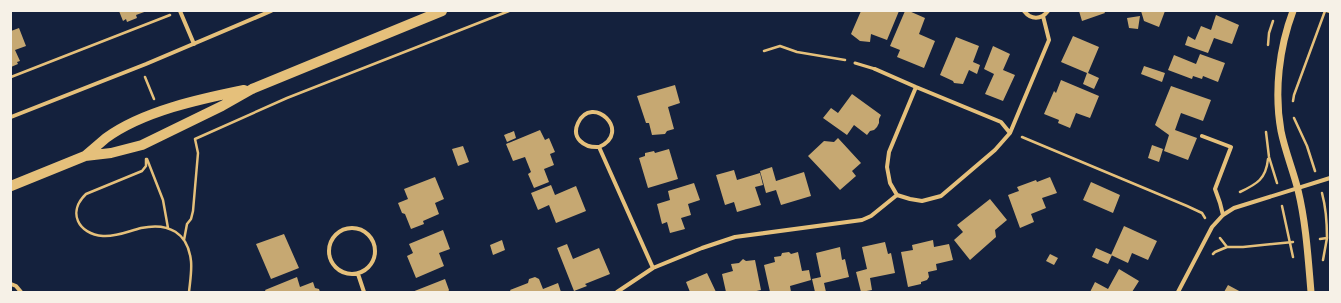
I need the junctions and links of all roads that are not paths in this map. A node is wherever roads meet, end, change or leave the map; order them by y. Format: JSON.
{"nodes":[{"id":1,"x":180,"y":11,"type":"edge"},
{"id":2,"x":271,"y":11,"type":"edge"},
{"id":3,"x":442,"y":11,"type":"edge"},
{"id":4,"x":1024,"y":11,"type":"edge"},
{"id":5,"x":1048,"y":11,"type":"edge"},
{"id":6,"x":1293,"y":11,"type":"edge"},
{"id":7,"x":1043,"y":16,"type":"junction"},
{"id":8,"x":194,"y":44,"type":"junction"},
{"id":9,"x":855,"y":63,"type":"road end"},
{"id":10,"x":875,"y":69,"type":"joint"},
{"id":11,"x":916,"y":87,"type":"junction"},
{"id":12,"x":252,"y":89,"type":"junction"},
{"id":13,"x":11,"y":118,"type":"edge"},
{"id":14,"x":1010,"y":133,"type":"junction"},
{"id":15,"x":1202,"y":136,"type":"dead end"},
{"id":16,"x":599,"y":147,"type":"junction"},
{"id":17,"x":85,"y":156,"type":"junction"},
{"id":18,"x":1330,"y":178,"type":"edge"},
{"id":19,"x":11,"y":186,"type":"edge"},
{"id":20,"x":1298,"y":189,"type":"junction"},
{"id":21,"x":896,"y":196,"type":"junction"},
{"id":22,"x":1223,"y":215,"type":"junction"},
{"id":23,"x":653,"y":268,"type":"junction"},
{"id":24,"x":358,"y":274,"type":"junction"},
{"id":25,"x":11,"y":284,"type":"edge"},
{"id":26,"x":21,"y":292,"type":"edge"},
{"id":27,"x":364,"y":292,"type":"edge"},
{"id":28,"x":618,"y":292,"type":"edge"},
{"id":29,"x":1178,"y":292,"type":"edge"},
{"id":30,"x":1311,"y":292,"type":"edge"}],
"edges":[{"from":1,"to":8,"type":"street"},
{"from":2,"to":8,"type":"street"},
{"from":3,"to":12,"type":"main road"},
{"from":4,"to":7,"type":"street"},
{"from":5,"to":7,"type":"street"},
{"from":6,"to":20,"type":"street"},
{"from":7,"to":14,"type":"street"},
{"from":8,"to":13,"type":"street"},
{"from":9,"to":10,"type":"lane"},
{"from":10,"to":11,"type":"street"},
{"from":11,"to":14,"type":"street"},
{"from":11,"to":21,"type":"street"},
{"from":12,"to":17,"type":"main road"},
{"from":12,"to":17,"type":"main road"},
{"from":14,"to":21,"type":"street"},
{"from":15,"to":22,"type":"street"},
{"from":16,"to":16,"type":"street"},
{"from":16,"to":23,"type":"street"},
{"from":17,"to":19,"type":"main road"},
{"from":18,"to":20,"type":"street"},
{"from":20,"to":22,"type":"street"},
{"from":20,"to":30,"type":"street"},
{"from":21,"to":23,"type":"street"},
{"from":22,"to":29,"type":"street"},
{"from":23,"to":28,"type":"street"},
{"from":24,"to":24,"type":"street"},
{"from":24,"to":27,"type":"street"},
{"from":25,"to":26,"type":"street"}]}
